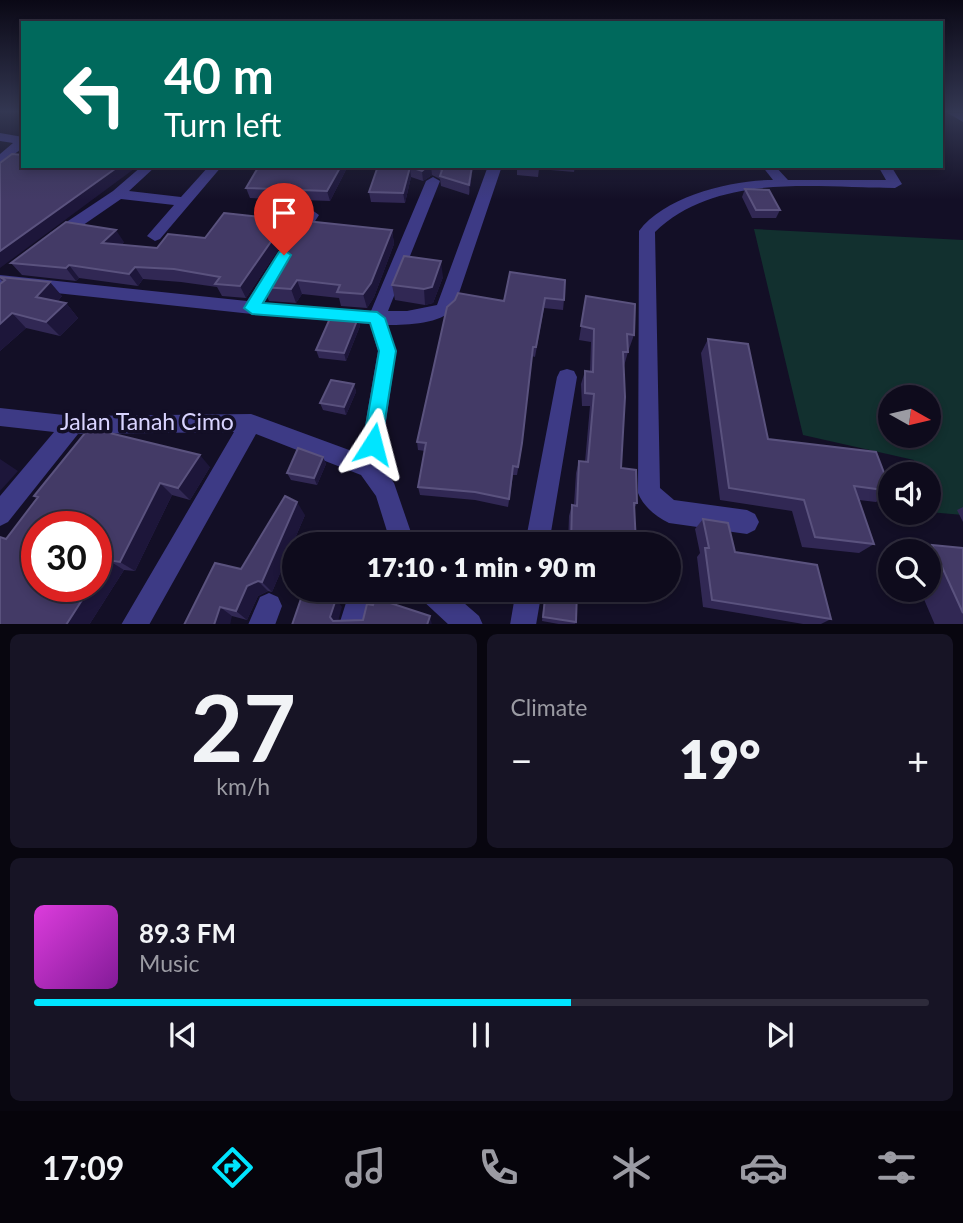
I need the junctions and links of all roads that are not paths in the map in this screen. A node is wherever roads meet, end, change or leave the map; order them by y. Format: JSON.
{"nodes":[{"id":1,"x":21,"y":143,"type":"edge"},
{"id":2,"x":0,"y":160,"type":"edge"},
{"id":3,"x":148,"y":168,"type":"edge"},
{"id":4,"x":214,"y":168,"type":"edge"},
{"id":5,"x":494,"y":168,"type":"edge"},
{"id":6,"x":770,"y":168,"type":"edge"},
{"id":7,"x":885,"y":168,"type":"edge"},
{"id":8,"x":433,"y":181,"type":"dead end"},
{"id":9,"x":784,"y":184,"type":"junction"},
{"id":10,"x":118,"y":194,"type":"junction"},
{"id":11,"x":185,"y":202,"type":"junction"},
{"id":12,"x":312,"y":215,"type":"dead end"},
{"id":13,"x":155,"y":236,"type":"dead end"},
{"id":14,"x":40,"y":247,"type":"edge"},
{"id":15,"x":19,"y":263,"type":"edge"},
{"id":16,"x":0,"y":280,"type":"edge"},
{"id":17,"x":252,"y":308,"type":"junction"},
{"id":18,"x":377,"y":318,"type":"junction"},
{"id":19,"x":567,"y":377,"type":"dead end"},
{"id":20,"x":0,"y":417,"type":"edge"},
{"id":21,"x":251,"y":422,"type":"junction"},
{"id":22,"x":73,"y":425,"type":"junction"},
{"id":23,"x":369,"y":468,"type":"junction"},
{"id":24,"x":0,"y":514,"type":"edge"},
{"id":25,"x":747,"y":522,"type":"dead end"},
{"id":26,"x":399,"y":532,"type":"edge"},
{"id":27,"x":539,"y":532,"type":"edge"},
{"id":28,"x":359,"y":602,"type":"edge"},
{"id":29,"x":443,"y":602,"type":"edge"},
{"id":30,"x":527,"y":602,"type":"edge"},
{"id":31,"x":135,"y":624,"type":"edge"},
{"id":32,"x":352,"y":624,"type":"edge"},
{"id":33,"x":467,"y":624,"type":"edge"},
{"id":34,"x":523,"y":624,"type":"edge"}],
"edges":[{"from":1,"to":2,"type":"street"},
{"from":3,"to":10,"type":"street"},
{"from":4,"to":11,"type":"street"},
{"from":5,"to":18,"type":"street"},
{"from":6,"to":9,"type":"street"},
{"from":7,"to":9,"type":"street"},
{"from":8,"to":18,"type":"street"},
{"from":9,"to":25,"type":"street"},
{"from":10,"to":11,"type":"street"},
{"from":10,"to":14,"type":"street"},
{"from":11,"to":13,"type":"street"},
{"from":12,"to":17,"type":"street"},
{"from":15,"to":16,"type":"street"},
{"from":16,"to":17,"type":"street"},
{"from":17,"to":18,"type":"street"},
{"from":18,"to":23,"type":"street"},
{"from":19,"to":27,"type":"street"},
{"from":20,"to":22,"type":"street","name":"Jalan Tanah Cimo"},
{"from":21,"to":22,"type":"street","name":"Jalan Tanah Cimo"},
{"from":21,"to":23,"type":"street","name":"Jalan Tanah Cimo"},
{"from":21,"to":31,"type":"street"},
{"from":22,"to":24,"type":"street"},
{"from":23,"to":26,"type":"street"},
{"from":28,"to":32,"type":"street"},
{"from":29,"to":33,"type":"street"},
{"from":30,"to":34,"type":"street"}]}
